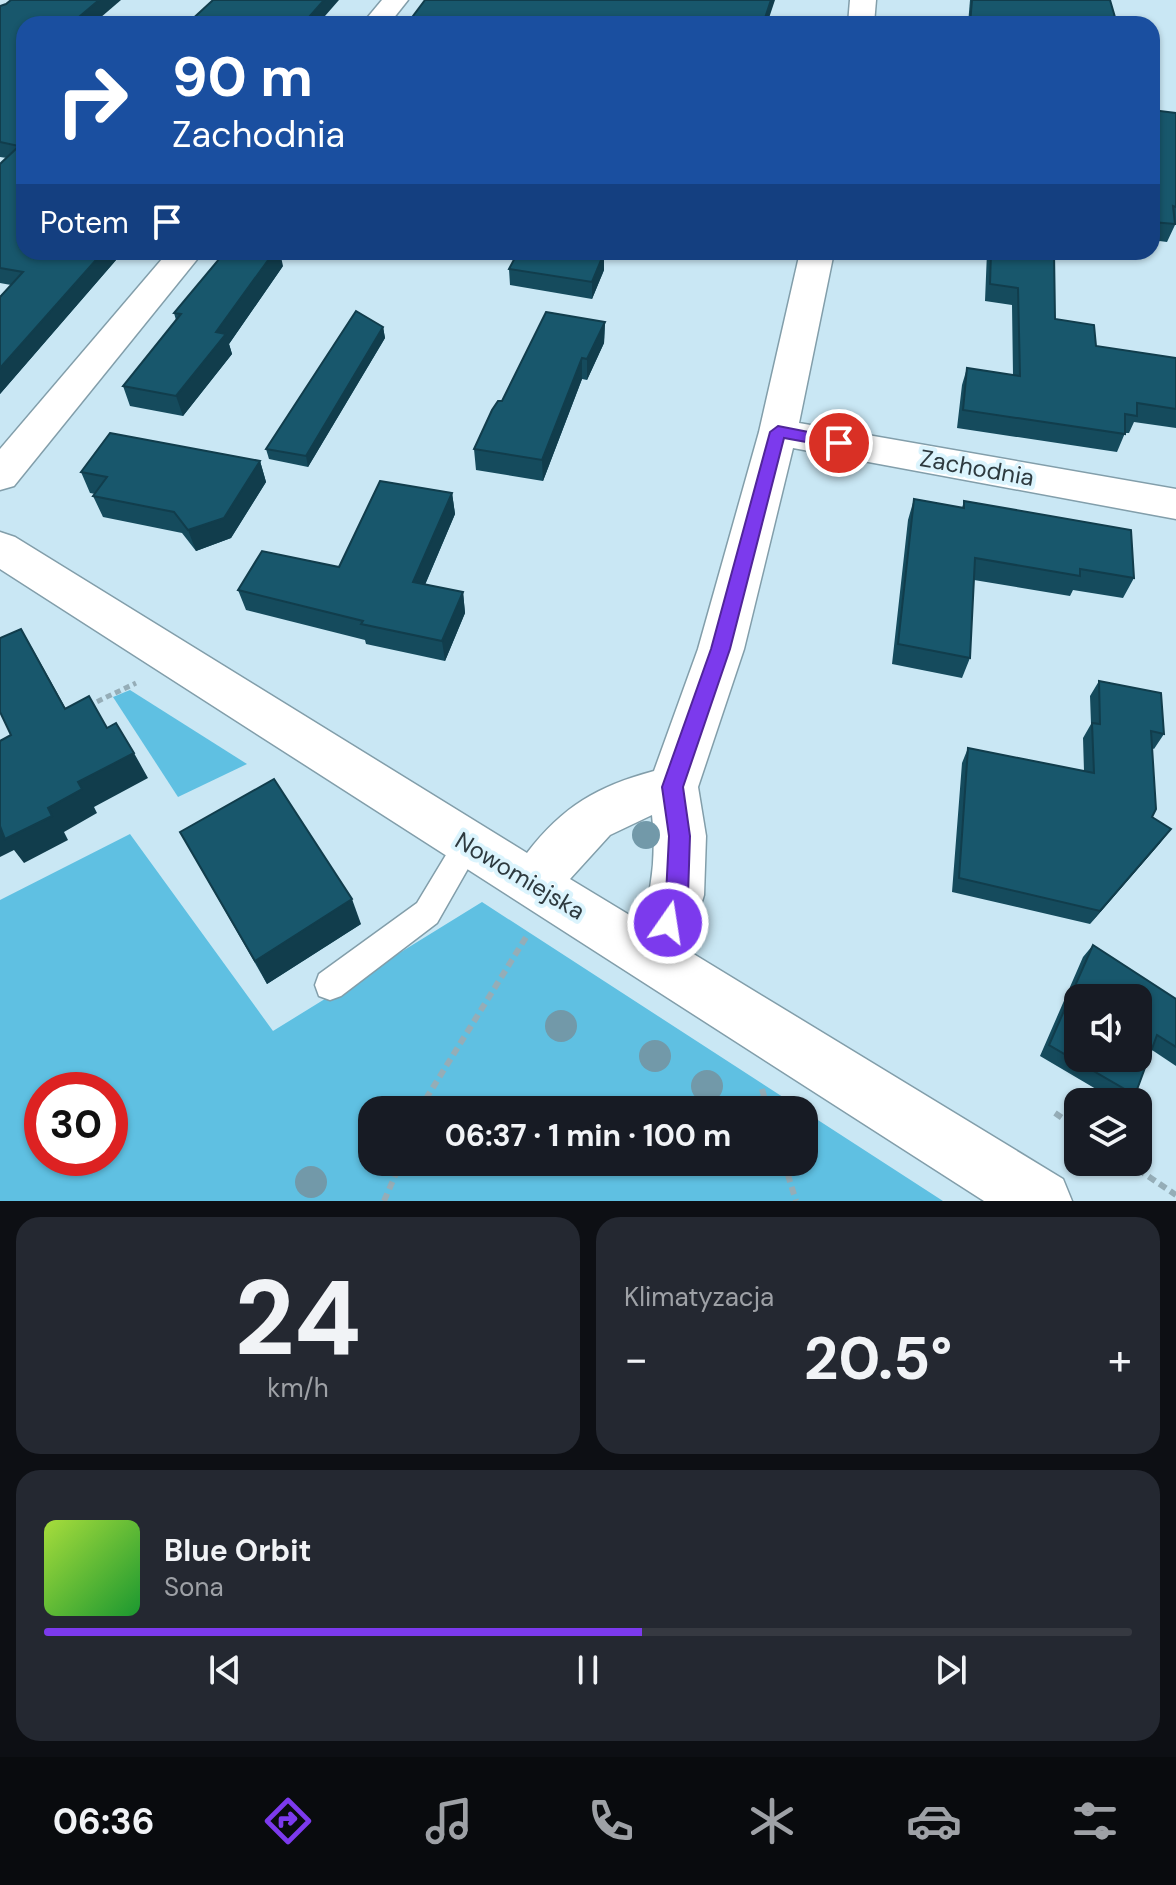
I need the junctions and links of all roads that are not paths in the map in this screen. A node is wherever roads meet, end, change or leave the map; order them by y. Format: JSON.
{"nodes":[{"id":1,"x":395,"y":0,"type":"edge"},
{"id":2,"x":382,"y":16,"type":"edge"},
{"id":3,"x":179,"y":260,"type":"edge"},
{"id":4,"x":815,"y":260,"type":"edge"},
{"id":5,"x":778,"y":432,"type":"junction"},
{"id":6,"x":0,"y":476,"type":"edge"},
{"id":7,"x":1176,"y":504,"type":"edge"},
{"id":8,"x":0,"y":548,"type":"edge"},
{"id":9,"x":673,"y":787,"type":"junction"},
{"id":10,"x":468,"y":844,"type":"junction"},
{"id":11,"x":535,"y":904,"type":"junction"},
{"id":12,"x":656,"y":960,"type":"junction"},
{"id":13,"x":330,"y":985,"type":"dead end"},
{"id":14,"x":1041,"y":1201,"type":"edge"}],
"edges":[{"from":1,"to":2,"type":"street"},
{"from":3,"to":6,"type":"street"},
{"from":4,"to":5,"type":"street"},
{"from":5,"to":7,"type":"street","name":"Zachodnia"},
{"from":5,"to":9,"type":"street"},
{"from":8,"to":10,"type":"street","name":"Nowomiejska"},
{"from":9,"to":11,"type":"street"},
{"from":9,"to":12,"type":"street"},
{"from":10,"to":11,"type":"street","name":"Nowomiejska"},
{"from":10,"to":13,"type":"lane"},
{"from":11,"to":12,"type":"street","name":"Nowomiejska"},
{"from":12,"to":14,"type":"street","name":"Nowomiejska"}]}
